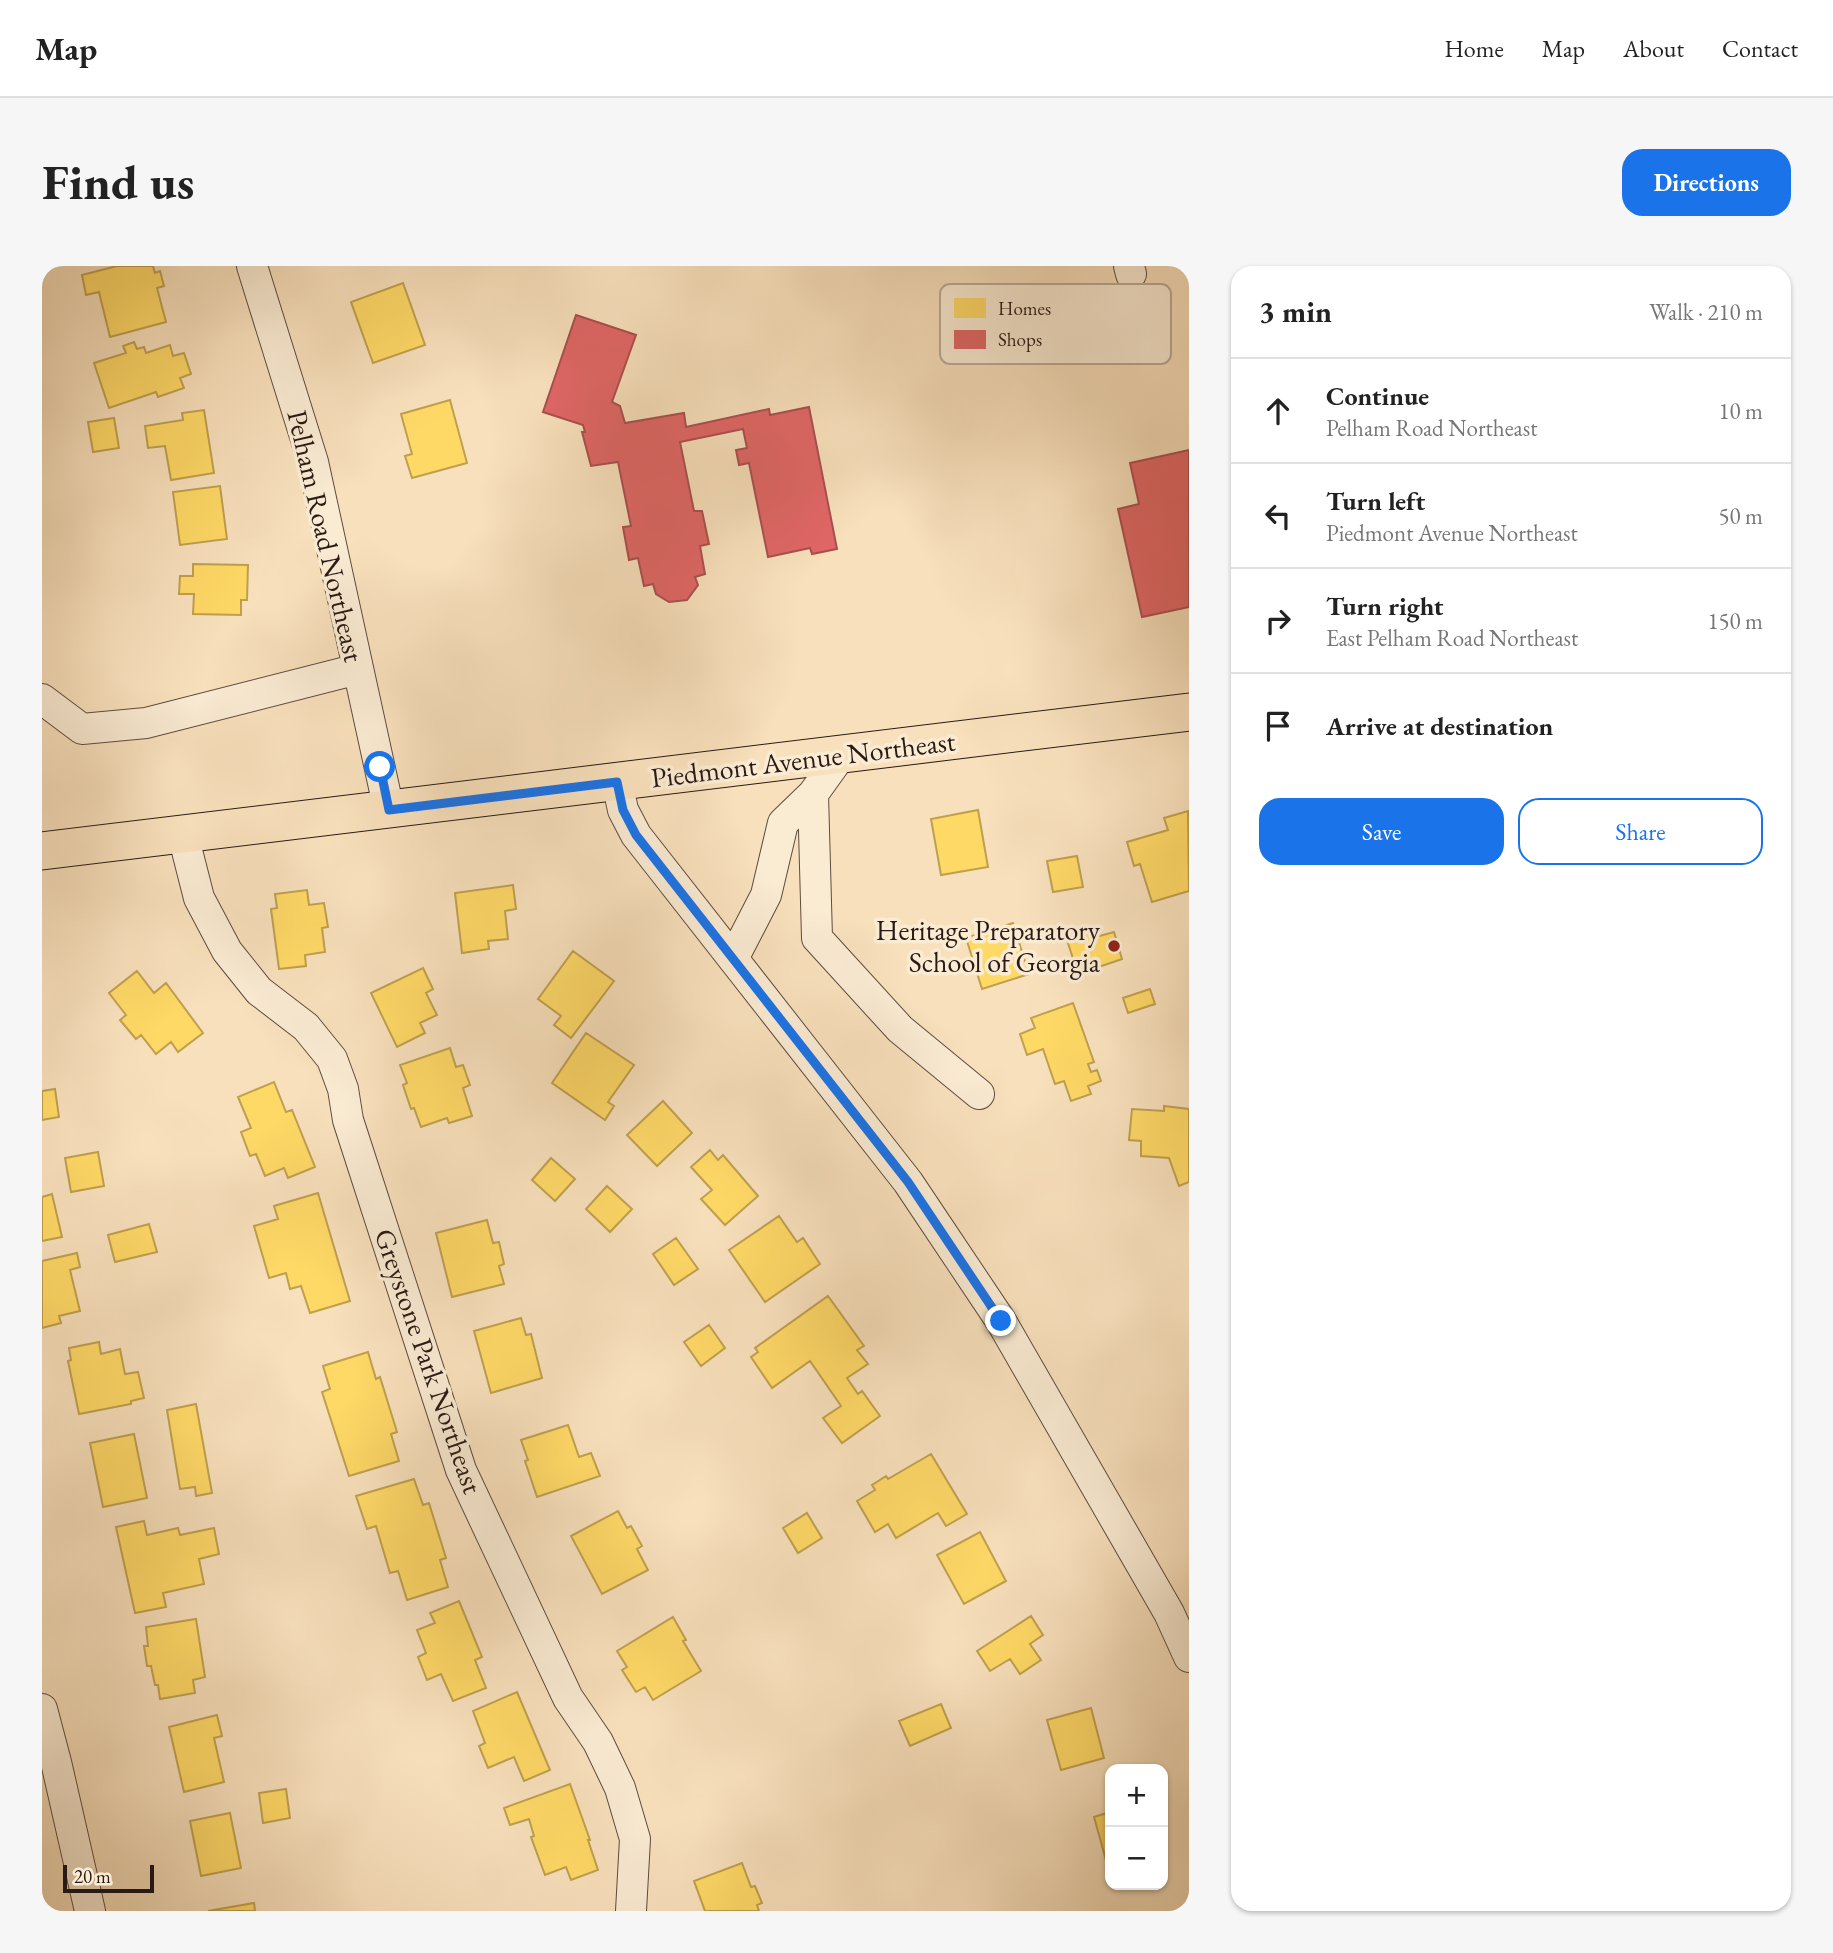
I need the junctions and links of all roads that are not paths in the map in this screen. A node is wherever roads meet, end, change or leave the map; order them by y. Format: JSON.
{"nodes":[{"id":1,"x":251,"y":266,"type":"edge"},
{"id":2,"x":358,"y":669,"type":"junction"},
{"id":3,"x":42,"y":699,"type":"edge"},
{"id":4,"x":1189,"y":712,"type":"edge"},
{"id":5,"x":841,"y":755,"type":"junction"},
{"id":6,"x":617,"y":782,"type":"junction"},
{"id":7,"x":813,"y":794,"type":"junction"},
{"id":8,"x":389,"y":810,"type":"junction"},
{"id":9,"x":183,"y":835,"type":"junction"},
{"id":10,"x":42,"y":852,"type":"edge"},
{"id":11,"x":733,"y":958,"type":"junction"},
{"id":12,"x":979,"y":1094,"type":"dead end"},
{"id":13,"x":1189,"y":1657,"type":"edge"},
{"id":14,"x":42,"y":1709,"type":"edge"},
{"id":15,"x":90,"y":1911,"type":"edge"},
{"id":16,"x":631,"y":1911,"type":"edge"}],
"edges":[{"from":1,"to":2,"type":"street","name":"Pelham Road Northeast"},
{"from":2,"to":3,"type":"street"},
{"from":2,"to":8,"type":"street","name":"Pelham Road Northeast"},
{"from":4,"to":5,"type":"main road","name":"Piedmont Avenue Northeast"},
{"from":5,"to":6,"type":"main road","name":"Piedmont Avenue Northeast"},
{"from":5,"to":7,"type":"street"},
{"from":6,"to":8,"type":"main road","name":"Piedmont Avenue Northeast"},
{"from":6,"to":11,"type":"street"},
{"from":7,"to":11,"type":"street"},
{"from":7,"to":12,"type":"street"},
{"from":8,"to":9,"type":"main road","name":"Piedmont Avenue Northeast"},
{"from":9,"to":10,"type":"main road","name":"Piedmont Avenue Northeast"},
{"from":9,"to":16,"type":"street","name":"Greystone Park Northeast"},
{"from":11,"to":13,"type":"street"},
{"from":14,"to":15,"type":"street"}]}
